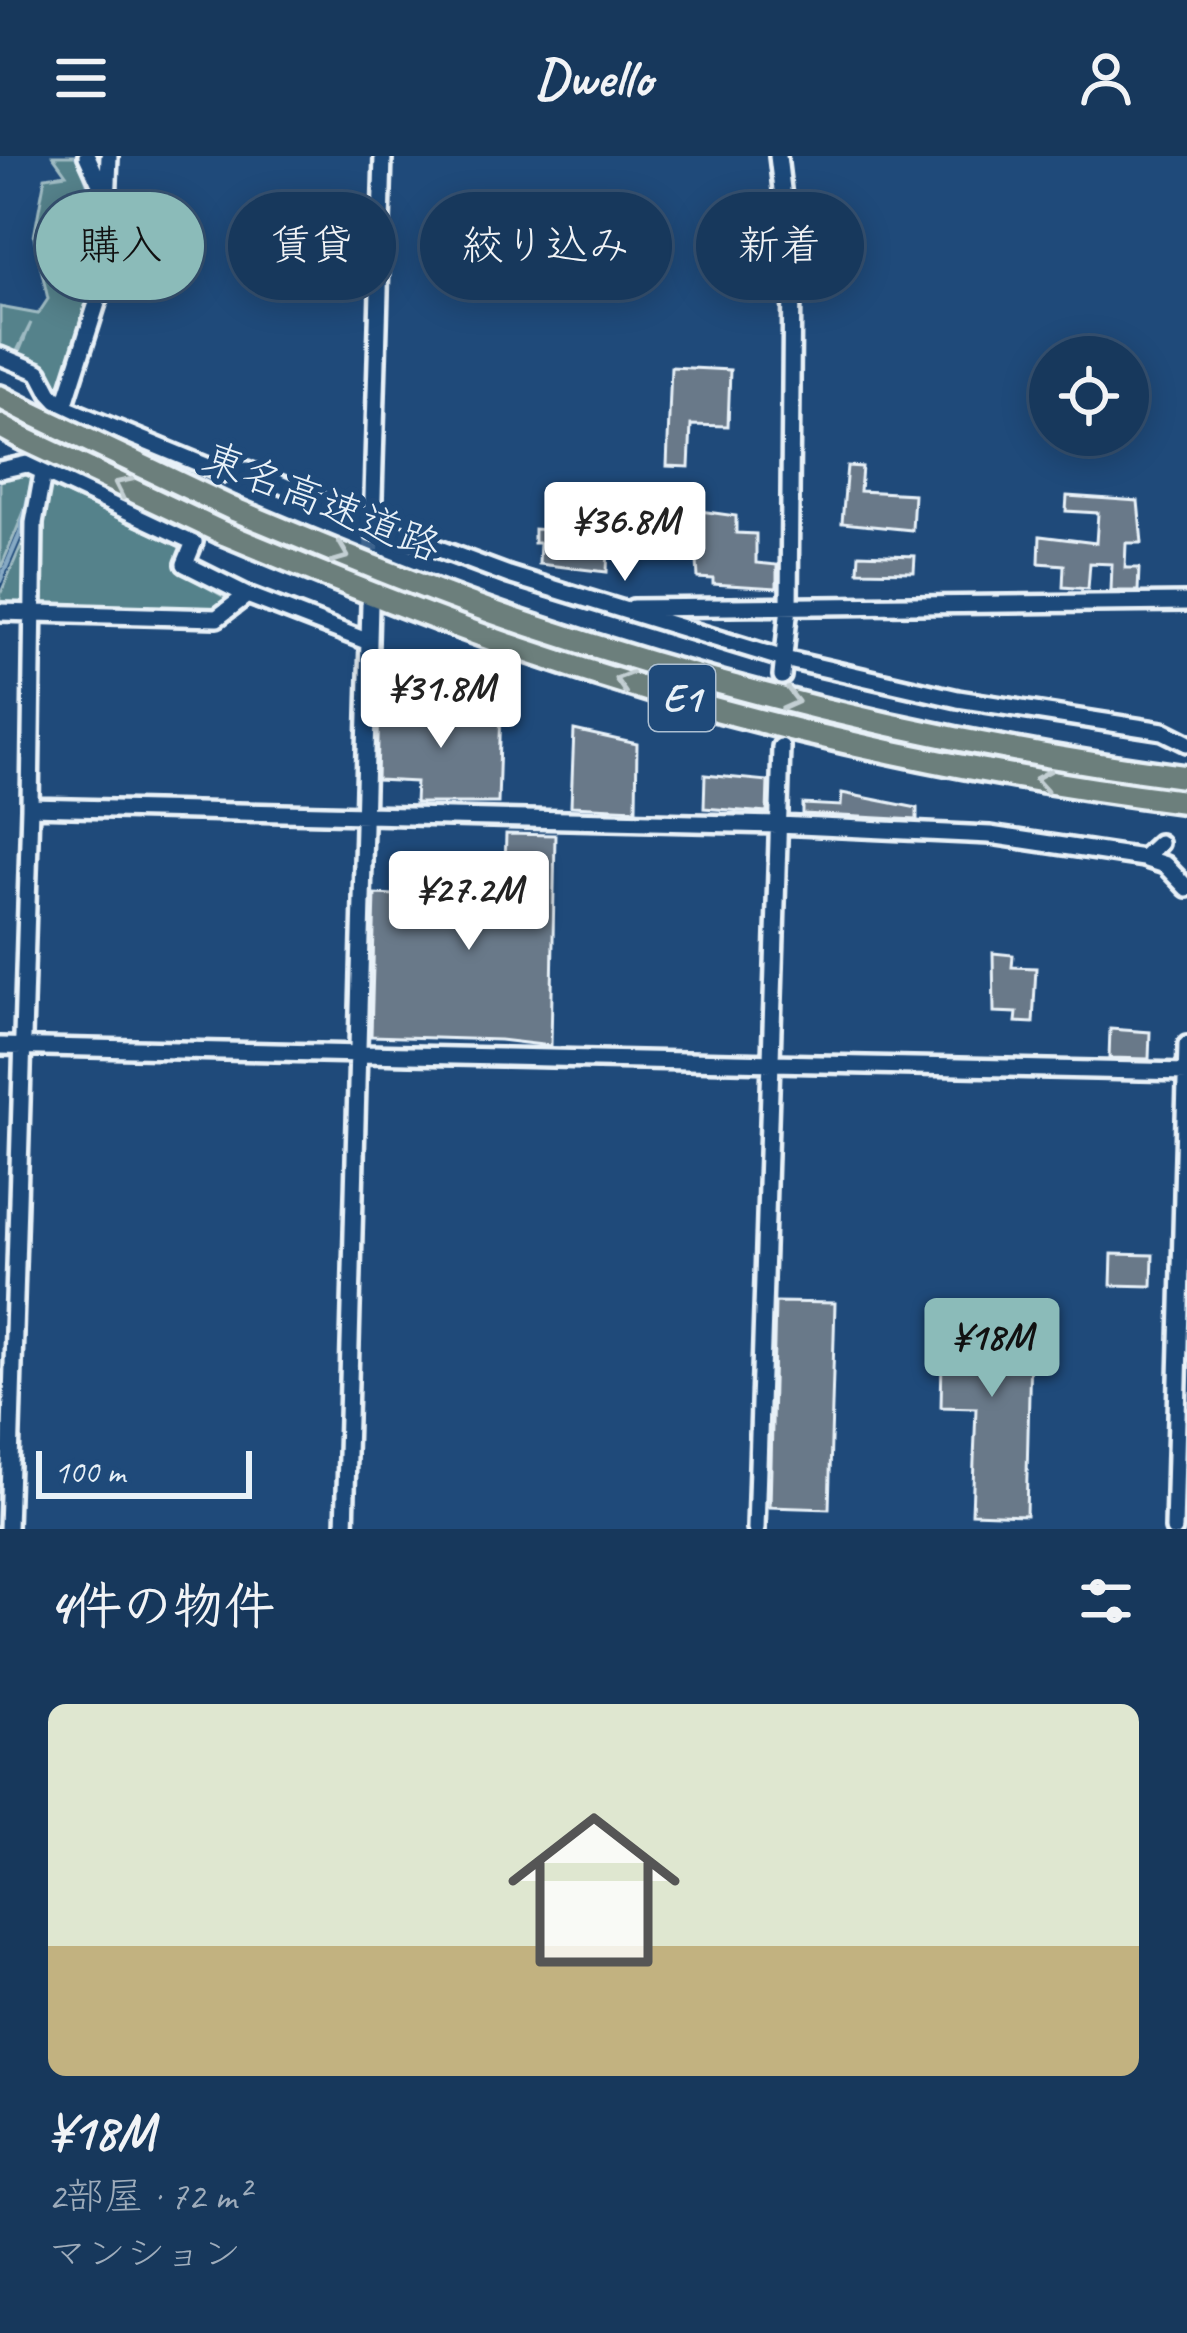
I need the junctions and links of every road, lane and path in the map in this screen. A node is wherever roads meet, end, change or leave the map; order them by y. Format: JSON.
{"nodes":[{"id":1,"x":87,"y":156,"type":"edge"},
{"id":2,"x":109,"y":156,"type":"edge"},
{"id":3,"x":383,"y":156,"type":"edge"},
{"id":4,"x":778,"y":156,"type":"edge"},
{"id":5,"x":104,"y":192,"type":"edge"},
{"id":6,"x":109,"y":192,"type":"edge"},
{"id":7,"x":97,"y":300,"type":"edge"},
{"id":8,"x":0,"y":356,"type":"edge"},
{"id":9,"x":0,"y":398,"type":"edge"},
{"id":10,"x":58,"y":402,"type":"junction"},
{"id":11,"x":0,"y":427,"type":"edge"},
{"id":12,"x":0,"y":470,"type":"edge"},
{"id":13,"x":44,"y":473,"type":"junction"},
{"id":14,"x":372,"y":529,"type":"junction"},
{"id":15,"x":247,"y":595,"type":"junction"},
{"id":16,"x":1187,"y":602,"type":"edge"},
{"id":17,"x":370,"y":604,"type":"dead end"},
{"id":18,"x":789,"y":606,"type":"junction"},
{"id":19,"x":618,"y":608,"type":"junction"},
{"id":20,"x":31,"y":611,"type":"junction"},
{"id":21,"x":0,"y":612,"type":"edge"},
{"id":22,"x":369,"y":642,"type":"junction"},
{"id":23,"x":783,"y":667,"type":"junction"},
{"id":24,"x":1187,"y":743,"type":"edge"},
{"id":25,"x":781,"y":747,"type":"dead end"},
{"id":26,"x":1187,"y":777,"type":"edge"},
{"id":27,"x":1187,"y":802,"type":"edge"},
{"id":28,"x":30,"y":807,"type":"junction"},
{"id":29,"x":364,"y":814,"type":"junction"},
{"id":30,"x":778,"y":825,"type":"junction"},
{"id":31,"x":1159,"y":843,"type":"dead end"},
{"id":32,"x":1143,"y":858,"type":"junction"},
{"id":33,"x":1187,"y":888,"type":"edge"},
{"id":34,"x":1187,"y":1045,"type":"edge"},
{"id":35,"x":0,"y":1046,"type":"edge"},
{"id":36,"x":22,"y":1047,"type":"junction"},
{"id":37,"x":358,"y":1054,"type":"junction"},
{"id":38,"x":771,"y":1064,"type":"junction"},
{"id":39,"x":1187,"y":1072,"type":"edge"},
{"id":40,"x":8,"y":1265,"type":"edge"},
{"id":41,"x":8,"y":1529,"type":"edge"},
{"id":42,"x":344,"y":1529,"type":"edge"},
{"id":43,"x":756,"y":1529,"type":"edge"},
{"id":44,"x":1174,"y":1529,"type":"edge"}],
"edges":[{"from":1,"to":5,"type":"street"},
{"from":2,"to":6,"type":"street"},
{"from":3,"to":14,"type":"street"},
{"from":4,"to":18,"type":"street"},
{"from":7,"to":10,"type":"street"},
{"from":8,"to":10,"type":"street"},
{"from":9,"to":26,"type":"highway","name":"東名高速道路","number":"E1","one_way":true,"bridge":true},
{"from":10,"to":13,"type":"street"},
{"from":10,"to":14,"type":"street"},
{"from":27,"to":11,"type":"highway","name":"東名高速道路","number":"E1","one_way":true,"bridge":true},
{"from":12,"to":13,"type":"street"},
{"from":13,"to":15,"type":"street"},
{"from":13,"to":20,"type":"street"},
{"from":14,"to":19,"type":"street"},
{"from":15,"to":20,"type":"street"},
{"from":15,"to":22,"type":"street"},
{"from":16,"to":18,"type":"street"},
{"from":17,"to":22,"type":"street"},
{"from":18,"to":19,"type":"street"},
{"from":18,"to":23,"type":"street"},
{"from":19,"to":23,"type":"street"},
{"from":20,"to":21,"type":"street"},
{"from":20,"to":28,"type":"street"},
{"from":22,"to":29,"type":"street"},
{"from":23,"to":24,"type":"street"},
{"from":25,"to":30,"type":"street"},
{"from":28,"to":29,"type":"street"},
{"from":28,"to":36,"type":"street"},
{"from":29,"to":30,"type":"street"},
{"from":29,"to":37,"type":"street"},
{"from":30,"to":32,"type":"street"},
{"from":30,"to":38,"type":"street"},
{"from":31,"to":32,"type":"street"},
{"from":32,"to":33,"type":"street"},
{"from":34,"to":39,"type":"street"},
{"from":35,"to":36,"type":"street"},
{"from":36,"to":37,"type":"street"},
{"from":36,"to":40,"type":"street"},
{"from":37,"to":38,"type":"street"},
{"from":37,"to":42,"type":"street"},
{"from":38,"to":39,"type":"street"},
{"from":38,"to":43,"type":"street"},
{"from":39,"to":44,"type":"street"},
{"from":40,"to":41,"type":"street"}]}
